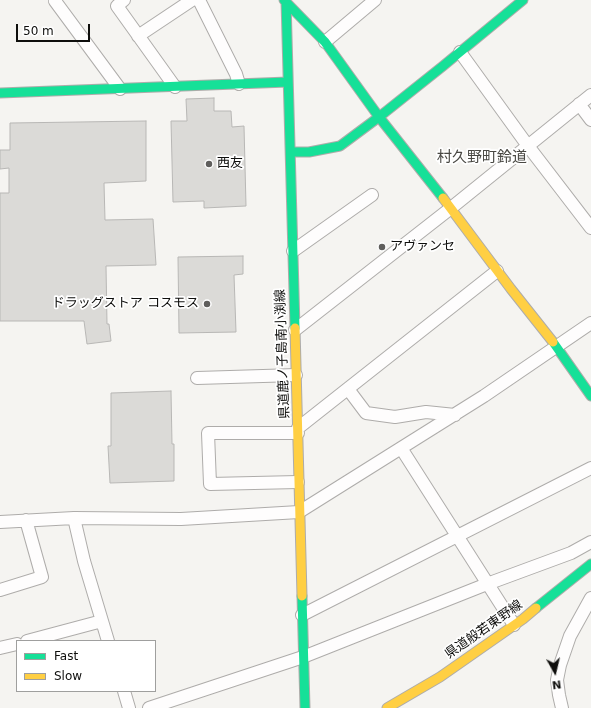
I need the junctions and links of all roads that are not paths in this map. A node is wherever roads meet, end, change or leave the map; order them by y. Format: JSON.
{"nodes":[{"id":1,"x":56,"y":0,"type":"edge"},
{"id":2,"x":124,"y":0,"type":"edge"},
{"id":3,"x":192,"y":0,"type":"edge"},
{"id":4,"x":199,"y":0,"type":"edge"},
{"id":5,"x":285,"y":0,"type":"edge"},
{"id":6,"x":375,"y":0,"type":"edge"},
{"id":7,"x":524,"y":0,"type":"edge"},
{"id":8,"x":138,"y":36,"type":"junction"},
{"id":9,"x":325,"y":42,"type":"junction"},
{"id":10,"x":460,"y":52,"type":"junction"},
{"id":11,"x":288,"y":82,"type":"junction"},
{"id":12,"x":239,"y":84,"type":"junction"},
{"id":13,"x":175,"y":87,"type":"junction"},
{"id":14,"x":120,"y":89,"type":"junction"},
{"id":15,"x":0,"y":93,"type":"edge"},
{"id":16,"x":591,"y":95,"type":"edge"},
{"id":17,"x":579,"y":104,"type":"junction"},
{"id":18,"x":379,"y":116,"type":"junction"},
{"id":19,"x":591,"y":120,"type":"edge"},
{"id":20,"x":528,"y":146,"type":"junction"},
{"id":21,"x":291,"y":152,"type":"junction"},
{"id":22,"x":372,"y":195,"type":"dead end"},
{"id":23,"x":451,"y":208,"type":"junction"},
{"id":24,"x":591,"y":228,"type":"edge"},
{"id":25,"x":293,"y":251,"type":"junction"},
{"id":26,"x":497,"y":271,"type":"junction"},
{"id":27,"x":591,"y":323,"type":"edge"},
{"id":28,"x":295,"y":330,"type":"junction"},
{"id":29,"x":557,"y":347,"type":"junction"},
{"id":30,"x":296,"y":375,"type":"junction"},
{"id":31,"x":197,"y":378,"type":"dead end"},
{"id":32,"x":348,"y":389,"type":"junction"},
{"id":33,"x":590,"y":391,"type":"edge"},
{"id":34,"x":454,"y":415,"type":"junction"},
{"id":35,"x":298,"y":431,"type":"junction"},
{"id":36,"x":401,"y":448,"type":"junction"},
{"id":37,"x":591,"y":468,"type":"edge"},
{"id":38,"x":298,"y":482,"type":"junction"},
{"id":39,"x":299,"y":512,"type":"junction"},
{"id":40,"x":74,"y":518,"type":"junction"},
{"id":41,"x":26,"y":520,"type":"junction"},
{"id":42,"x":0,"y":522,"type":"edge"},
{"id":43,"x":457,"y":536,"type":"junction"},
{"id":44,"x":591,"y":542,"type":"edge"},
{"id":45,"x":591,"y":564,"type":"edge"},
{"id":46,"x":488,"y":584,"type":"junction"},
{"id":47,"x":0,"y":590,"type":"edge"},
{"id":48,"x":591,"y":598,"type":"edge"},
{"id":49,"x":302,"y":615,"type":"junction"},
{"id":50,"x":102,"y":621,"type":"junction"},
{"id":51,"x":514,"y":626,"type":"junction"},
{"id":52,"x":31,"y":640,"type":"edge"},
{"id":53,"x":108,"y":640,"type":"edge"},
{"id":54,"x":16,"y":644,"type":"edge"},
{"id":55,"x":0,"y":648,"type":"edge"},
{"id":56,"x":303,"y":657,"type":"junction"},
{"id":57,"x":124,"y":692,"type":"edge"},
{"id":58,"x":129,"y":708,"type":"edge"},
{"id":59,"x":149,"y":708,"type":"edge"},
{"id":60,"x":305,"y":708,"type":"edge"},
{"id":61,"x":387,"y":708,"type":"edge"},
{"id":62,"x":562,"y":708,"type":"edge"}],
"edges":[{"from":1,"to":14,"type":"street"},
{"from":2,"to":8,"type":"street"},
{"from":3,"to":8,"type":"street"},
{"from":4,"to":12,"type":"street"},
{"from":5,"to":9,"type":"street"},
{"from":5,"to":11,"type":"street","name":"県道鹿ノ子島南小渕線"},
{"from":6,"to":9,"type":"street"},
{"from":7,"to":10,"type":"street"},
{"from":8,"to":13,"type":"street"},
{"from":9,"to":18,"type":"street"},
{"from":10,"to":18,"type":"street"},
{"from":10,"to":20,"type":"street"},
{"from":11,"to":12,"type":"street"},
{"from":11,"to":21,"type":"street","name":"県道鹿ノ子島南小渕線"},
{"from":12,"to":13,"type":"street"},
{"from":13,"to":14,"type":"street"},
{"from":14,"to":15,"type":"street"},
{"from":16,"to":17,"type":"street"},
{"from":17,"to":19,"type":"street"},
{"from":17,"to":20,"type":"street"},
{"from":18,"to":21,"type":"street"},
{"from":18,"to":23,"type":"street"},
{"from":20,"to":23,"type":"street"},
{"from":20,"to":24,"type":"street"},
{"from":21,"to":25,"type":"street","name":"県道鹿ノ子島南小渕線"},
{"from":22,"to":25,"type":"street"},
{"from":23,"to":26,"type":"street"},
{"from":23,"to":28,"type":"street"},
{"from":25,"to":28,"type":"street","name":"県道鹿ノ子島南小渕線"},
{"from":26,"to":29,"type":"street"},
{"from":26,"to":32,"type":"street"},
{"from":27,"to":29,"type":"street"},
{"from":28,"to":30,"type":"street","name":"県道鹿ノ子島南小渕線"},
{"from":29,"to":33,"type":"street"},
{"from":29,"to":34,"type":"street"},
{"from":30,"to":31,"type":"street"},
{"from":30,"to":35,"type":"street","name":"県道鹿ノ子島南小渕線"},
{"from":32,"to":34,"type":"street"},
{"from":32,"to":35,"type":"street"},
{"from":34,"to":36,"type":"street"},
{"from":35,"to":38,"type":"street","name":"県道鹿ノ子島南小渕線"},
{"from":35,"to":38,"type":"street"},
{"from":36,"to":39,"type":"street"},
{"from":36,"to":43,"type":"street"},
{"from":37,"to":43,"type":"street"},
{"from":38,"to":39,"type":"street","name":"県道鹿ノ子島南小渕線"},
{"from":39,"to":40,"type":"street"},
{"from":39,"to":49,"type":"street","name":"県道鹿ノ子島南小渕線"},
{"from":40,"to":41,"type":"street"},
{"from":40,"to":50,"type":"street"},
{"from":41,"to":42,"type":"street"},
{"from":41,"to":47,"type":"street"},
{"from":43,"to":46,"type":"street"},
{"from":43,"to":49,"type":"street"},
{"from":44,"to":46,"type":"street"},
{"from":45,"to":51,"type":"street","name":"県道般若東野線"},
{"from":46,"to":51,"type":"street"},
{"from":46,"to":56,"type":"street"},
{"from":48,"to":62,"type":"street"},
{"from":49,"to":56,"type":"street","name":"県道鹿ノ子島南小渕線"},
{"from":50,"to":52,"type":"street"},
{"from":50,"to":53,"type":"street"},
{"from":51,"to":61,"type":"street","name":"県道般若東野線"},
{"from":54,"to":55,"type":"street"},
{"from":56,"to":59,"type":"street"},
{"from":56,"to":60,"type":"street","name":"県道鹿ノ子島南小渕線"},
{"from":57,"to":58,"type":"street"}]}
